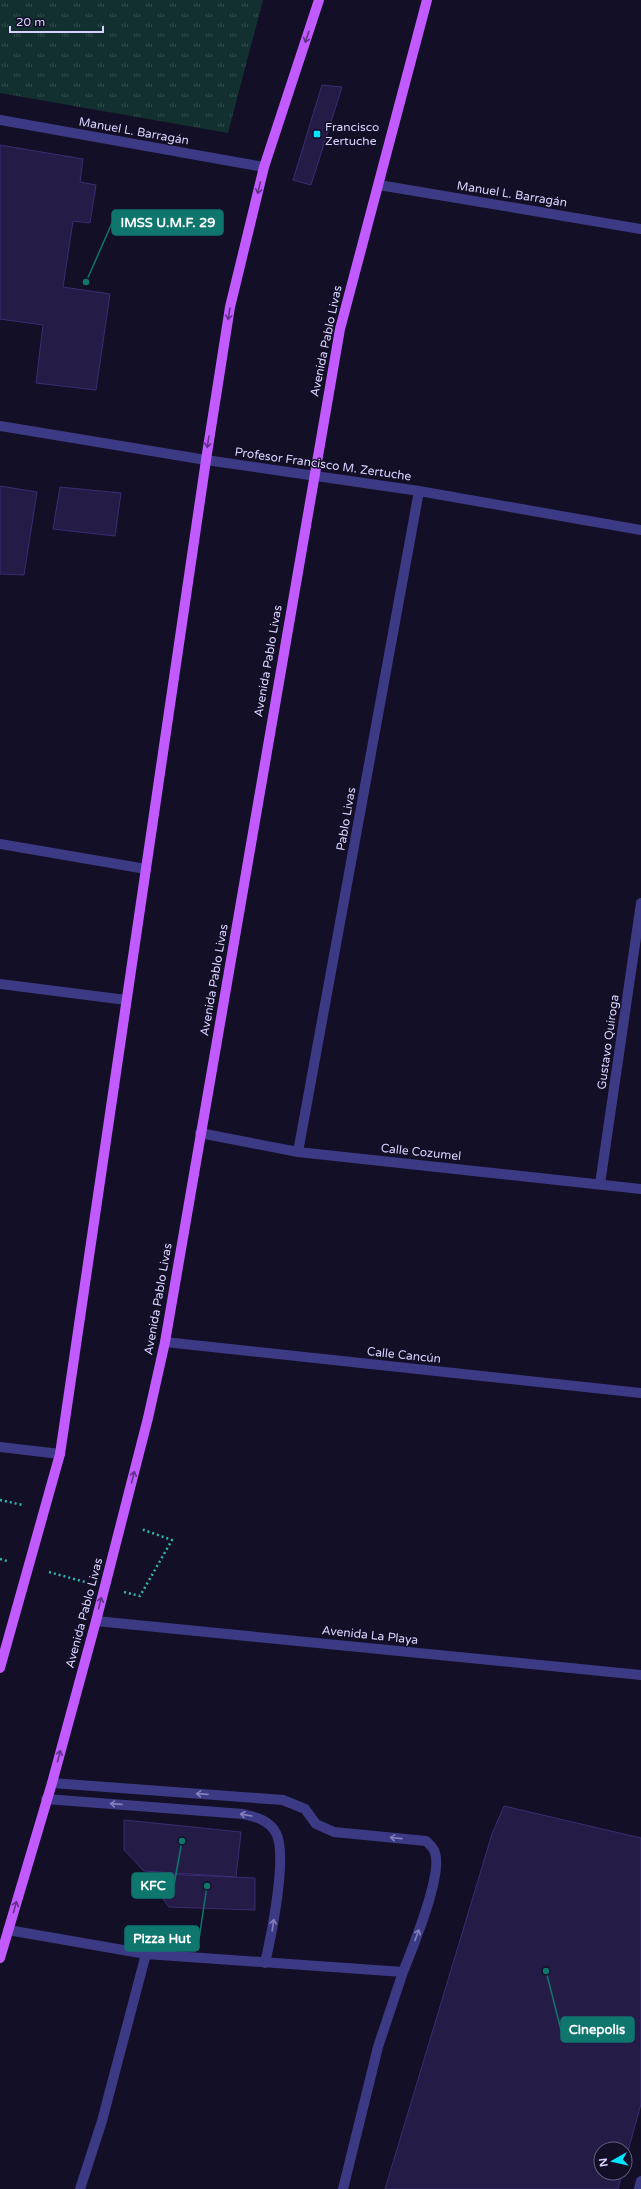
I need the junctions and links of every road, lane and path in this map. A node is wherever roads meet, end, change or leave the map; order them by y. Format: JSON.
{"nodes":[{"id":1,"x":319,"y":0,"type":"edge"},
{"id":2,"x":427,"y":0,"type":"edge"},
{"id":3,"x":0,"y":120,"type":"edge"},
{"id":4,"x":264,"y":167,"type":"junction"},
{"id":5,"x":379,"y":185,"type":"junction"},
{"id":6,"x":641,"y":228,"type":"edge"},
{"id":7,"x":0,"y":426,"type":"edge"},
{"id":8,"x":206,"y":460,"type":"junction"},
{"id":9,"x":313,"y":477,"type":"junction"},
{"id":10,"x":419,"y":491,"type":"junction"},
{"id":11,"x":641,"y":530,"type":"edge"},
{"id":12,"x":0,"y":844,"type":"edge"},
{"id":13,"x":146,"y":869,"type":"junction"},
{"id":14,"x":641,"y":903,"type":"edge"},
{"id":15,"x":0,"y":984,"type":"edge"},
{"id":16,"x":126,"y":1000,"type":"junction"},
{"id":17,"x":200,"y":1133,"type":"junction"},
{"id":18,"x":298,"y":1152,"type":"junction"},
{"id":19,"x":600,"y":1184,"type":"junction"},
{"id":20,"x":641,"y":1189,"type":"edge"},
{"id":21,"x":165,"y":1342,"type":"junction"},
{"id":22,"x":641,"y":1393,"type":"edge"},
{"id":23,"x":0,"y":1447,"type":"edge"},
{"id":24,"x":60,"y":1454,"type":"junction"},
{"id":25,"x":121,"y":1522,"type":"junction"},
{"id":26,"x":0,"y":1559,"type":"edge"},
{"id":27,"x":15,"y":1563,"type":"dead end"},
{"id":28,"x":44,"y":1571,"type":"dead end"},
{"id":29,"x":89,"y":1583,"type":"dead end"},
{"id":30,"x":118,"y":1590,"type":"dead end"},
{"id":31,"x":96,"y":1621,"type":"junction"},
{"id":32,"x":0,"y":1668,"type":"edge"},
{"id":33,"x":641,"y":1675,"type":"edge"},
{"id":34,"x":52,"y":1783,"type":"junction"},
{"id":35,"x":46,"y":1799,"type":"junction"},
{"id":36,"x":8,"y":1930,"type":"junction"},
{"id":37,"x":146,"y":1954,"type":"junction"},
{"id":38,"x":0,"y":1958,"type":"edge"},
{"id":39,"x":265,"y":1963,"type":"junction"},
{"id":40,"x":403,"y":1972,"type":"junction"},
{"id":41,"x":641,"y":2181,"type":"edge"},
{"id":42,"x":80,"y":2189,"type":"edge"},
{"id":43,"x":343,"y":2189,"type":"edge"},
{"id":44,"x":639,"y":2189,"type":"edge"}],
"edges":[{"from":1,"to":4,"type":"main road","one_way":true},
{"from":2,"to":5,"type":"main road","name":"Avenida Pablo Livas"},
{"from":3,"to":4,"type":"street","name":"Manuel L. Barragán"},
{"from":4,"to":8,"type":"main road","one_way":true},
{"from":5,"to":6,"type":"street","name":"Manuel L. Barragán"},
{"from":5,"to":9,"type":"main road","name":"Avenida Pablo Livas"},
{"from":7,"to":8,"type":"street","name":"Profesor Francisco M. Zertuche"},
{"from":8,"to":9,"type":"street","name":"Profesor Francisco M. Zertuche"},
{"from":8,"to":13,"type":"main road"},
{"from":9,"to":10,"type":"street","name":"Profesor Francisco M. Zertuche"},
{"from":9,"to":17,"type":"main road","name":"Avenida Pablo Livas"},
{"from":10,"to":11,"type":"street","name":"Profesor Francisco M. Zertuche"},
{"from":10,"to":18,"type":"street","name":"Pablo Livas"},
{"from":12,"to":13,"type":"street"},
{"from":13,"to":16,"type":"main road"},
{"from":14,"to":19,"type":"street","name":"Gustavo Quiroga"},
{"from":15,"to":16,"type":"street"},
{"from":16,"to":24,"type":"main road"},
{"from":17,"to":18,"type":"street","name":"Calle Cozumel"},
{"from":17,"to":21,"type":"main road","name":"Avenida Pablo Livas"},
{"from":18,"to":19,"type":"street","name":"Calle Cozumel"},
{"from":19,"to":20,"type":"street","name":"Calle Cozumel"},
{"from":21,"to":22,"type":"street","name":"Calle Cancún"},
{"from":25,"to":21,"type":"main road","name":"Avenida Pablo Livas","one_way":true},
{"from":23,"to":24,"type":"street"},
{"from":24,"to":32,"type":"main road"},
{"from":25,"to":30,"type":"path"},
{"from":31,"to":25,"type":"main road","name":"Avenida Pablo Livas","one_way":true},
{"from":26,"to":27,"type":"path"},
{"from":28,"to":29,"type":"path"},
{"from":31,"to":33,"type":"street","name":"Avenida La Playa"},
{"from":34,"to":31,"type":"main road","name":"Avenida Pablo Livas","one_way":true},
{"from":34,"to":35,"type":"main road","name":"Avenida Pablo Livas"},
{"from":40,"to":34,"type":"street","one_way":true},
{"from":36,"to":35,"type":"main road","name":"Avenida Pablo Livas","one_way":true},
{"from":39,"to":35,"type":"street","one_way":true},
{"from":36,"to":37,"type":"street"},
{"from":36,"to":38,"type":"main road","name":"Avenida Pablo Livas"},
{"from":37,"to":39,"type":"street"},
{"from":37,"to":42,"type":"street"},
{"from":39,"to":40,"type":"street"},
{"from":40,"to":43,"type":"street"},
{"from":41,"to":44,"type":"street"}]}
